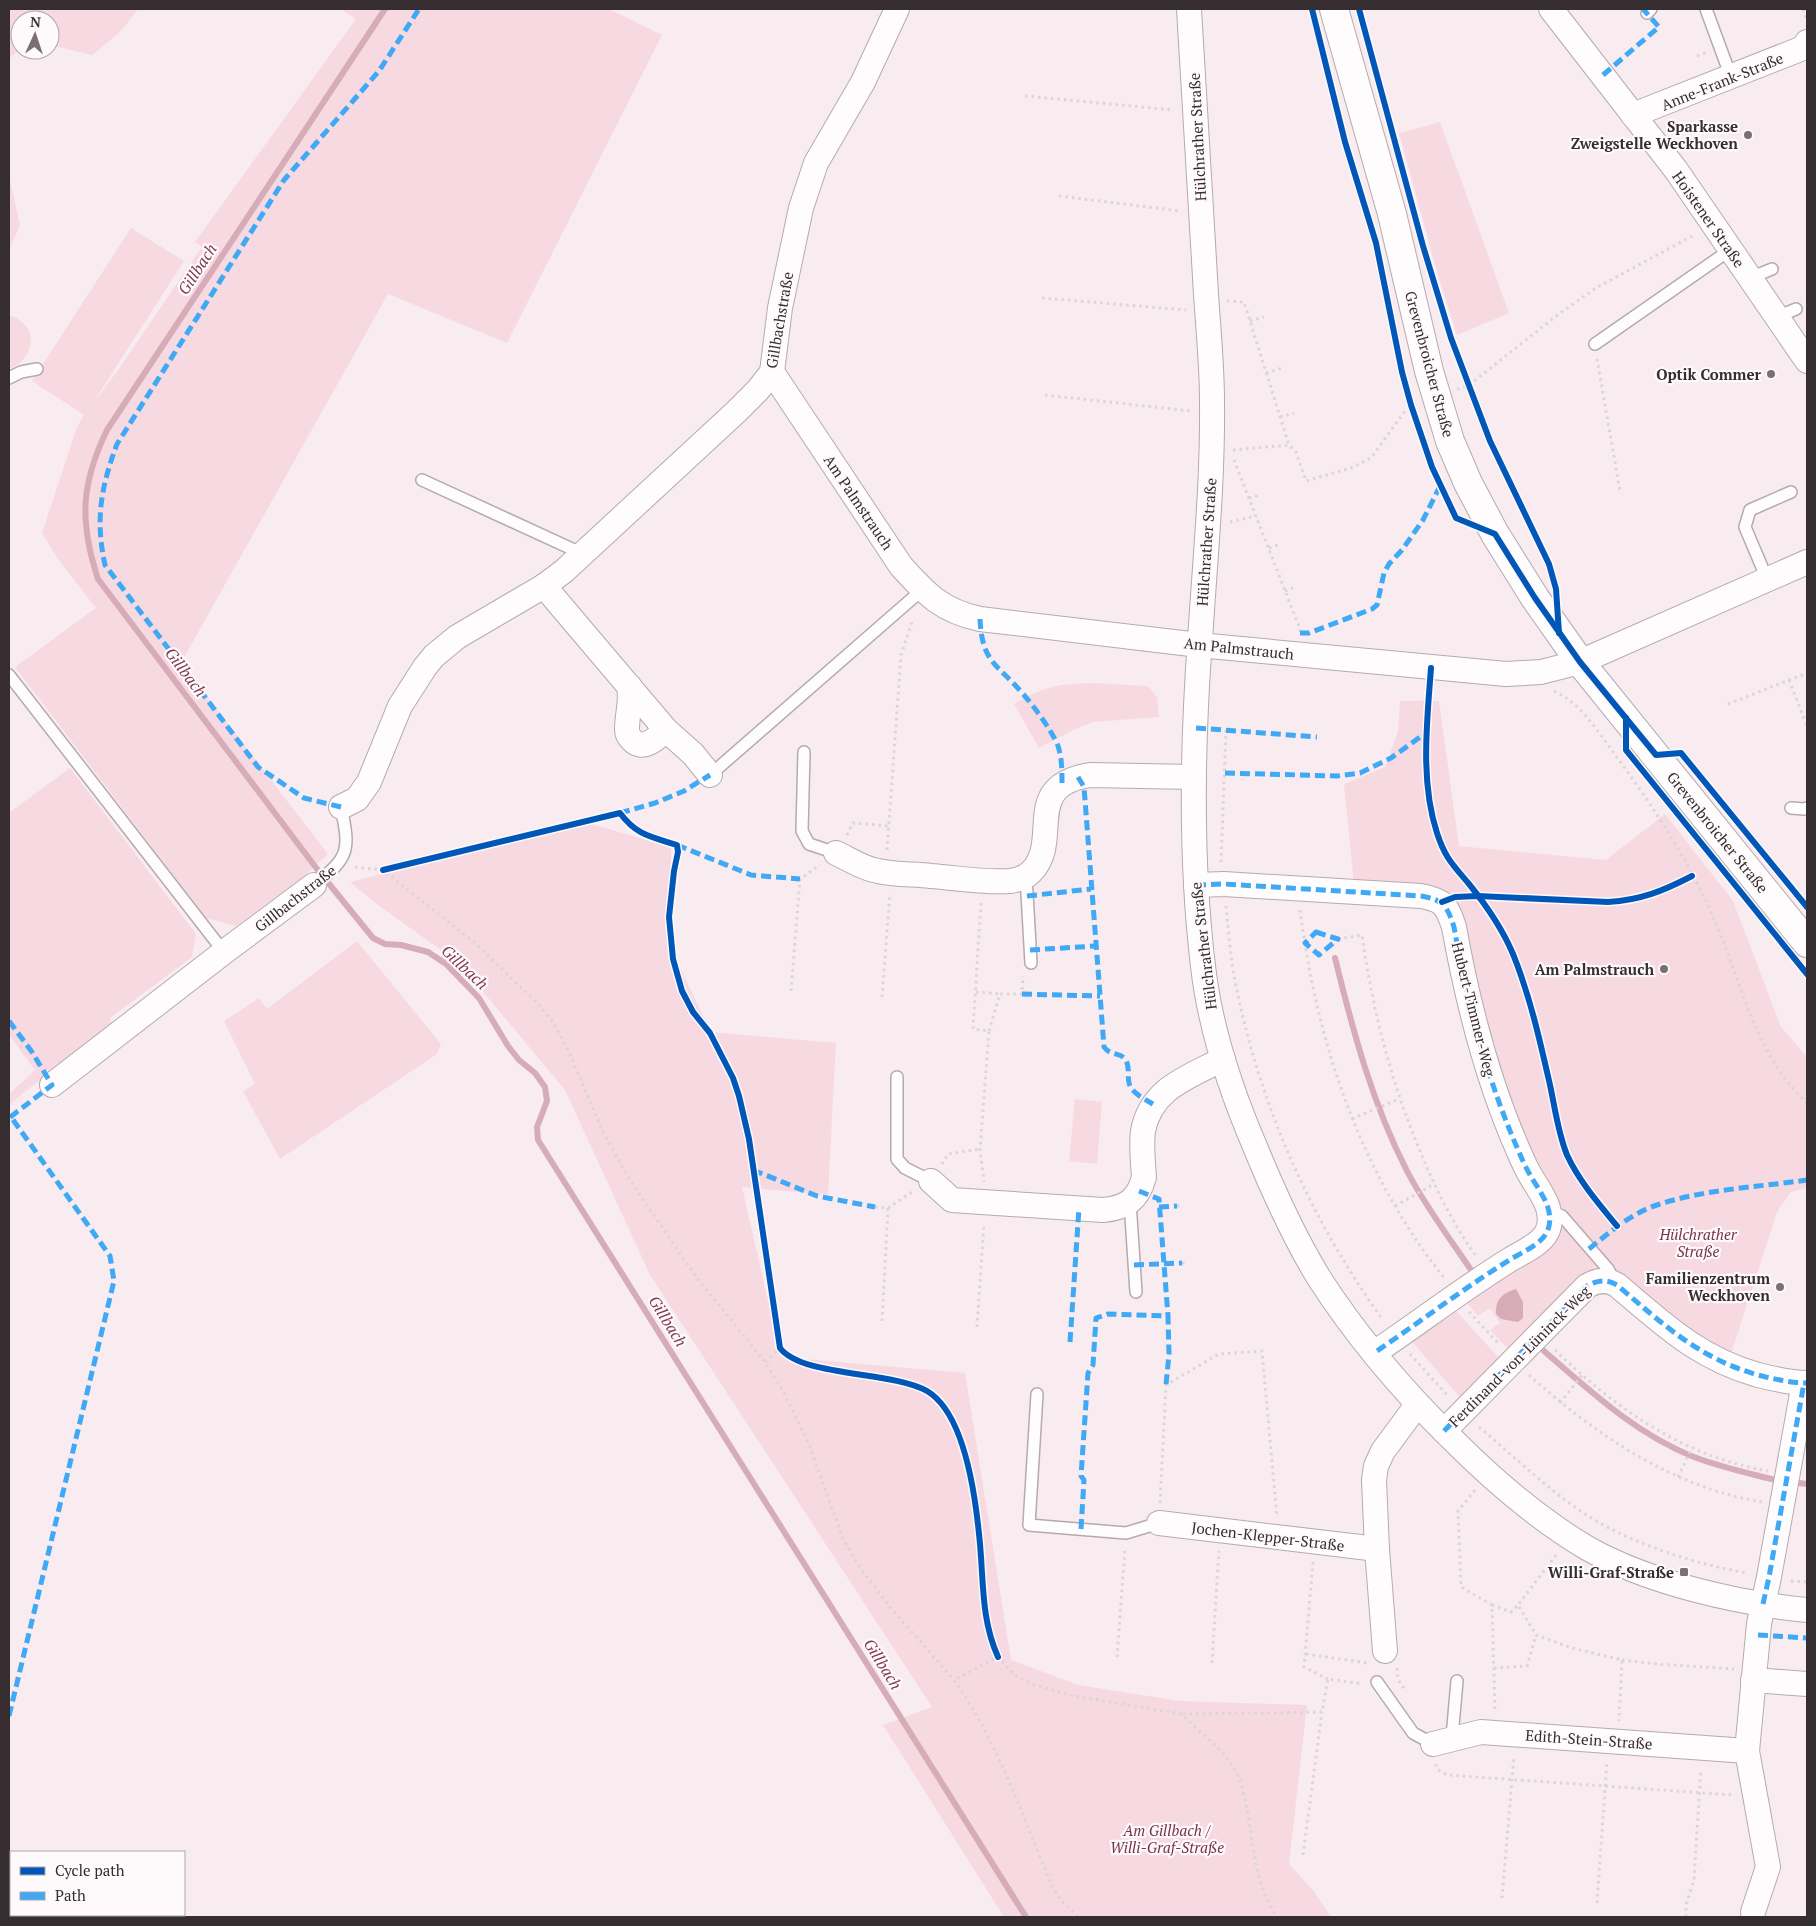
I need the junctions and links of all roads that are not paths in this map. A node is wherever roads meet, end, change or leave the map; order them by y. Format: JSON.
{"nodes":[{"id":1,"x":897,"y":9,"type":"edge"},
{"id":2,"x":1189,"y":9,"type":"edge"},
{"id":3,"x":1334,"y":9,"type":"edge"},
{"id":4,"x":1551,"y":9,"type":"edge"},
{"id":5,"x":1706,"y":9,"type":"edge"},
{"id":6,"x":1805,"y":50,"type":"edge"},
{"id":7,"x":1731,"y":77,"type":"junction"},
{"id":8,"x":1634,"y":116,"type":"junction"},
{"id":9,"x":1730,"y":250,"type":"junction"},
{"id":10,"x":1772,"y":269,"type":"dead end"},
{"id":11,"x":1750,"y":278,"type":"junction"},
{"id":12,"x":1595,"y":344,"type":"road end"},
{"id":13,"x":1807,"y":362,"type":"edge"},
{"id":14,"x":37,"y":369,"type":"dead end"},
{"id":15,"x":772,"y":372,"type":"junction"},
{"id":16,"x":9,"y":378,"type":"edge"},
{"id":17,"x":422,"y":480,"type":"dead end"},
{"id":18,"x":1791,"y":492,"type":"dead end"},
{"id":19,"x":582,"y":554,"type":"junction"},
{"id":20,"x":1807,"y":562,"type":"edge"},
{"id":21,"x":1767,"y":579,"type":"junction"},
{"id":22,"x":544,"y":586,"type":"junction"},
{"id":23,"x":922,"y":590,"type":"junction"},
{"id":24,"x":1199,"y":645,"type":"junction"},
{"id":25,"x":1580,"y":662,"type":"junction"},
{"id":26,"x":9,"y":675,"type":"edge"},
{"id":27,"x":629,"y":686,"type":"junction"},
{"id":28,"x":666,"y":730,"type":"junction"},
{"id":29,"x":804,"y":752,"type":"dead end"},
{"id":30,"x":710,"y":775,"type":"joint"},
{"id":31,"x":1194,"y":777,"type":"junction"},
{"id":32,"x":341,"y":807,"type":"joint"},
{"id":33,"x":1791,"y":808,"type":"dead end"},
{"id":34,"x":1807,"y":808,"type":"edge"},
{"id":35,"x":836,"y":853,"type":"joint"},
{"id":36,"x":1026,"y":876,"type":"junction"},
{"id":37,"x":314,"y":885,"type":"joint"},
{"id":38,"x":1196,"y":885,"type":"junction"},
{"id":39,"x":1807,"y":943,"type":"edge"},
{"id":40,"x":224,"y":952,"type":"junction"},
{"id":41,"x":1031,"y":963,"type":"road end"},
{"id":42,"x":1222,"y":1059,"type":"junction"},
{"id":43,"x":897,"y":1078,"type":"dead end"},
{"id":44,"x":52,"y":1085,"type":"dead end"},
{"id":45,"x":931,"y":1181,"type":"joint"},
{"id":46,"x":1130,"y":1202,"type":"junction"},
{"id":47,"x":1549,"y":1211,"type":"junction"},
{"id":48,"x":1617,"y":1285,"type":"junction"},
{"id":49,"x":1136,"y":1292,"type":"dead end"},
{"id":50,"x":1374,"y":1354,"type":"junction"},
{"id":51,"x":1806,"y":1383,"type":"edge"},
{"id":52,"x":1037,"y":1394,"type":"dead end"},
{"id":53,"x":1418,"y":1405,"type":"junction"},
{"id":54,"x":1444,"y":1431,"type":"junction"},
{"id":55,"x":1159,"y":1523,"type":"joint"},
{"id":56,"x":1377,"y":1548,"type":"junction"},
{"id":57,"x":1763,"y":1604,"type":"junction"},
{"id":58,"x":1807,"y":1610,"type":"edge"},
{"id":59,"x":1377,"y":1657,"type":"road end"},
{"id":60,"x":1754,"y":1675,"type":"junction"},
{"id":61,"x":1457,"y":1681,"type":"dead end"},
{"id":62,"x":1377,"y":1682,"type":"dead end"},
{"id":63,"x":1807,"y":1684,"type":"edge"},
{"id":64,"x":1443,"y":1741,"type":"junction"},
{"id":65,"x":1747,"y":1750,"type":"junction"},
{"id":66,"x":1755,"y":1916,"type":"edge"}],
"edges":[{"from":1,"to":15,"type":"street","name":"Gillbachstraße"},
{"from":2,"to":24,"type":"street","name":"Hülchrather Straße"},
{"from":3,"to":25,"type":"main road","name":"Grevenbroicher Straße"},
{"from":4,"to":8,"type":"street","name":"Hoistener Straße"},
{"from":5,"to":7,"type":"lane"},
{"from":6,"to":7,"type":"street","name":"Anne-Frank-Straße"},
{"from":7,"to":8,"type":"street","name":"Anne-Frank-Straße"},
{"from":8,"to":9,"type":"street","name":"Hoistener Straße"},
{"from":9,"to":11,"type":"street","name":"Hoistener Straße"},
{"from":9,"to":12,"type":"lane"},
{"from":10,"to":11,"type":"lane"},
{"from":11,"to":13,"type":"street","name":"Hoistener Straße"},
{"from":14,"to":16,"type":"lane"},
{"from":15,"to":19,"type":"street","name":"Gillbachstraße"},
{"from":15,"to":23,"type":"street","name":"Am Palmstrauch"},
{"from":17,"to":19,"type":"lane"},
{"from":18,"to":21,"type":"lane"},
{"from":19,"to":22,"type":"street","name":"Gillbachstraße"},
{"from":20,"to":21,"type":"street","name":"Am Palmstrauch"},
{"from":21,"to":25,"type":"street","name":"Am Palmstrauch"},
{"from":22,"to":27,"type":"street"},
{"from":22,"to":32,"type":"street","name":"Gillbachstraße"},
{"from":23,"to":24,"type":"street","name":"Am Palmstrauch"},
{"from":23,"to":30,"type":"lane"},
{"from":24,"to":25,"type":"street","name":"Am Palmstrauch"},
{"from":24,"to":31,"type":"street","name":"Hülchrather Straße"},
{"from":25,"to":39,"type":"main road","name":"Grevenbroicher Straße"},
{"from":26,"to":40,"type":"lane"},
{"from":27,"to":28,"type":"street"},
{"from":27,"to":28,"type":"street"},
{"from":28,"to":30,"type":"street"},
{"from":29,"to":35,"type":"lane"},
{"from":31,"to":36,"type":"street"},
{"from":31,"to":38,"type":"street","name":"Hülchrather Straße"},
{"from":32,"to":37,"type":"lane","name":"Gillbachstraße"},
{"from":33,"to":34,"type":"lane"},
{"from":35,"to":36,"type":"street"},
{"from":36,"to":41,"type":"lane"},
{"from":37,"to":40,"type":"street","name":"Gillbachstraße"},
{"from":38,"to":42,"type":"street","name":"Hülchrather Straße"},
{"from":38,"to":47,"type":"street","name":"Hubert-Timmer-Weg"},
{"from":40,"to":44,"type":"street","name":"Gillbachstraße"},
{"from":42,"to":46,"type":"street"},
{"from":42,"to":50,"type":"street","name":"Hülchrather Straße"},
{"from":43,"to":45,"type":"lane"},
{"from":45,"to":46,"type":"street"},
{"from":46,"to":49,"type":"lane"},
{"from":47,"to":48,"type":"lane"},
{"from":47,"to":50,"type":"street"},
{"from":48,"to":51,"type":"street"},
{"from":48,"to":54,"type":"street","name":"Ferdinand-von-Lüninck-Weg"},
{"from":50,"to":53,"type":"street","name":"Hülchrather Straße"},
{"from":51,"to":57,"type":"street"},
{"from":52,"to":55,"type":"lane"},
{"from":53,"to":54,"type":"street","name":"Hülchrather Straße"},
{"from":53,"to":56,"type":"street"},
{"from":54,"to":57,"type":"street","name":"Hülchrather Straße"},
{"from":55,"to":56,"type":"street","name":"Jochen-Klepper-Straße"},
{"from":56,"to":59,"type":"street"},
{"from":57,"to":58,"type":"street","name":"Hülchrather Straße"},
{"from":57,"to":60,"type":"street"},
{"from":60,"to":63,"type":"street"},
{"from":60,"to":65,"type":"street"},
{"from":61,"to":64,"type":"lane"},
{"from":62,"to":64,"type":"lane"},
{"from":64,"to":65,"type":"street","name":"Edith-Stein-Straße"},
{"from":65,"to":66,"type":"street"}]}
